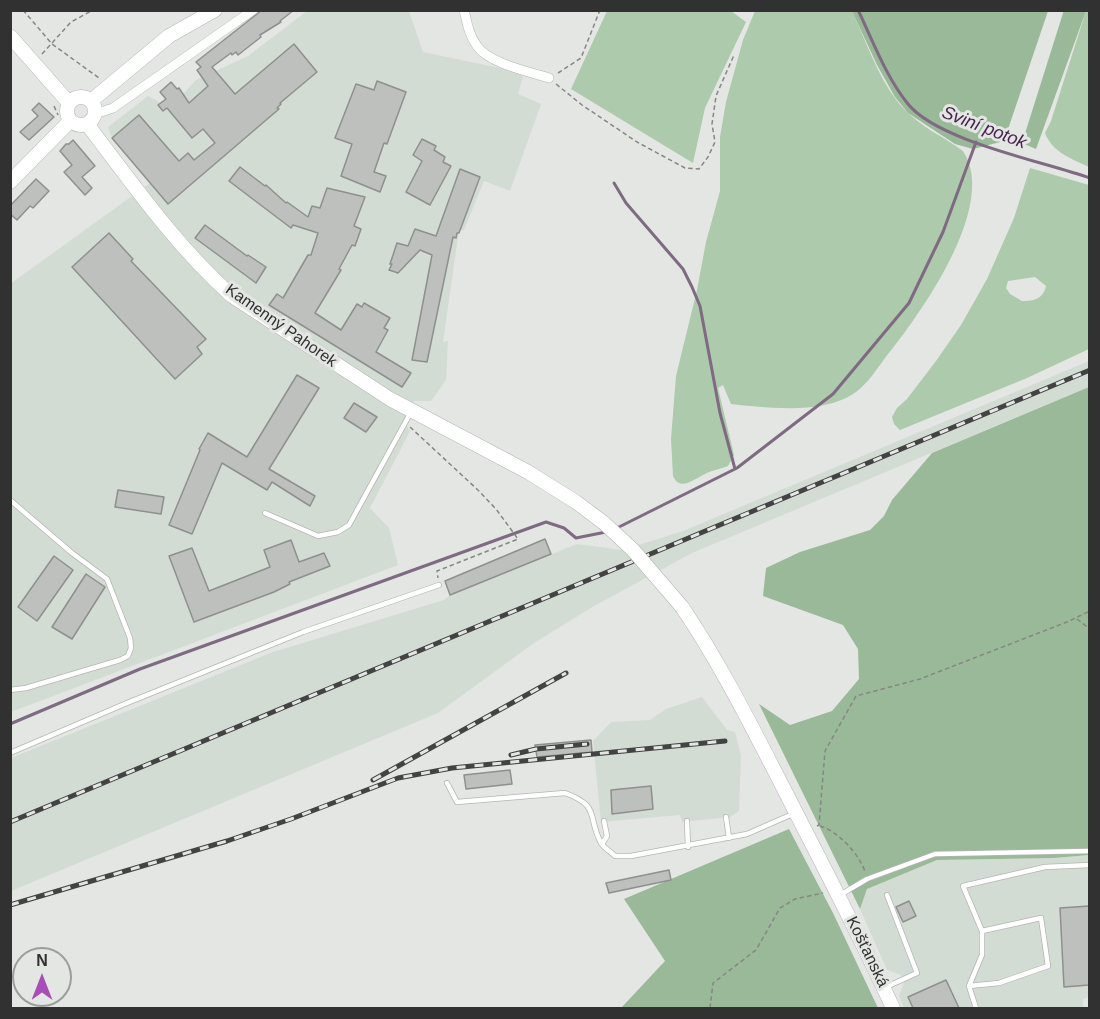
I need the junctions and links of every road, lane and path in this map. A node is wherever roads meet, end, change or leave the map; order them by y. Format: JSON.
{"nodes":[{"id":1,"x":23,"y":10,"type":"edge"},
{"id":2,"x":93,"y":10,"type":"edge"},
{"id":3,"x":215,"y":10,"type":"edge"},
{"id":4,"x":253,"y":10,"type":"edge"},
{"id":5,"x":464,"y":10,"type":"edge"},
{"id":6,"x":600,"y":10,"type":"edge"},
{"id":7,"x":10,"y":36,"type":"edge"},
{"id":8,"x":52,"y":44,"type":"junction"},
{"id":9,"x":734,"y":55,"type":"dead end"},
{"id":10,"x":33,"y":63,"type":"junction"},
{"id":11,"x":549,"y":78,"type":"junction"},
{"id":12,"x":108,"y":87,"type":"junction"},
{"id":13,"x":69,"y":103,"type":"junction"},
{"id":14,"x":53,"y":104,"type":"dead end"},
{"id":15,"x":91,"y":113,"type":"junction"},
{"id":16,"x":64,"y":119,"type":"junction"},
{"id":17,"x":10,"y":182,"type":"edge"},
{"id":18,"x":408,"y":417,"type":"junction"},
{"id":19,"x":10,"y":500,"type":"edge"},
{"id":20,"x":265,"y":513,"type":"dead end"},
{"id":21,"x":439,"y":585,"type":"joint"},
{"id":22,"x":682,"y":607,"type":"joint"},
{"id":23,"x":1089,"y":611,"type":"edge"},
{"id":24,"x":1076,"y":618,"type":"junction"},
{"id":25,"x":1089,"y":629,"type":"edge"},
{"id":26,"x":10,"y":690,"type":"edge"},
{"id":27,"x":10,"y":753,"type":"edge"},
{"id":28,"x":447,"y":783,"type":"dead end"},
{"id":29,"x":796,"y":813,"type":"junction"},
{"id":30,"x":726,"y":818,"type":"dead end"},
{"id":31,"x":604,"y":821,"type":"dead end"},
{"id":32,"x":687,"y":821,"type":"dead end"},
{"id":33,"x":813,"y":829,"type":"junction"},
{"id":34,"x":729,"y":838,"type":"junction"},
{"id":35,"x":602,"y":844,"type":"junction"},
{"id":36,"x":688,"y":847,"type":"junction"},
{"id":37,"x":1089,"y":851,"type":"edge"},
{"id":38,"x":1089,"y":865,"type":"edge"},
{"id":39,"x":867,"y":879,"type":"junction"},
{"id":40,"x":837,"y":892,"type":"junction"},
{"id":41,"x":887,"y":895,"type":"dead end"},
{"id":42,"x":982,"y":931,"type":"junction"},
{"id":43,"x":969,"y":986,"type":"junction"},
{"id":44,"x":884,"y":988,"type":"junction"},
{"id":45,"x":710,"y":1008,"type":"edge"},
{"id":46,"x":893,"y":1008,"type":"edge"},
{"id":47,"x":976,"y":1008,"type":"edge"}],
"edges":[{"from":1,"to":8,"type":"path"},
{"from":2,"to":8,"type":"path"},
{"from":3,"to":12,"type":"street"},
{"from":4,"to":15,"type":"street"},
{"from":5,"to":11,"type":"street"},
{"from":6,"to":11,"type":"path"},
{"from":7,"to":10,"type":"street"},
{"from":8,"to":10,"type":"path"},
{"from":8,"to":12,"type":"path"},
{"from":9,"to":11,"type":"path"},
{"from":10,"to":13,"type":"street"},
{"from":12,"to":15,"type":"street"},
{"from":13,"to":15,"type":"street"},
{"from":13,"to":16,"type":"street"},
{"from":14,"to":16,"type":"path"},
{"from":15,"to":16,"type":"street"},
{"from":15,"to":18,"type":"street","name":"Kamenný Pahorek"},
{"from":16,"to":17,"type":"street"},
{"from":18,"to":20,"type":"lane"},
{"from":18,"to":21,"type":"path"},
{"from":18,"to":22,"type":"street","name":"Kamenný Pahorek","bridge":true},
{"from":19,"to":26,"type":"lane"},
{"from":21,"to":27,"type":"lane"},
{"from":22,"to":29,"type":"street","name":"Košťanská"},
{"from":23,"to":24,"type":"path"},
{"from":24,"to":25,"type":"path"},
{"from":24,"to":33,"type":"path"},
{"from":28,"to":35,"type":"lane"},
{"from":29,"to":33,"type":"street","name":"Košťanská"},
{"from":29,"to":34,"type":"lane"},
{"from":30,"to":34,"type":"lane"},
{"from":31,"to":35,"type":"lane"},
{"from":32,"to":36,"type":"lane"},
{"from":33,"to":39,"type":"path"},
{"from":33,"to":40,"type":"street","name":"Košťanská"},
{"from":34,"to":36,"type":"lane"},
{"from":35,"to":36,"type":"lane"},
{"from":37,"to":39,"type":"lane"},
{"from":38,"to":42,"type":"lane"},
{"from":39,"to":40,"type":"lane"},
{"from":40,"to":44,"type":"street","name":"Košťanská"},
{"from":40,"to":45,"type":"path"},
{"from":41,"to":44,"type":"lane"},
{"from":42,"to":43,"type":"lane"},
{"from":42,"to":43,"type":"lane"},
{"from":43,"to":47,"type":"lane"},
{"from":44,"to":46,"type":"street","name":"Košťanská"}]}
